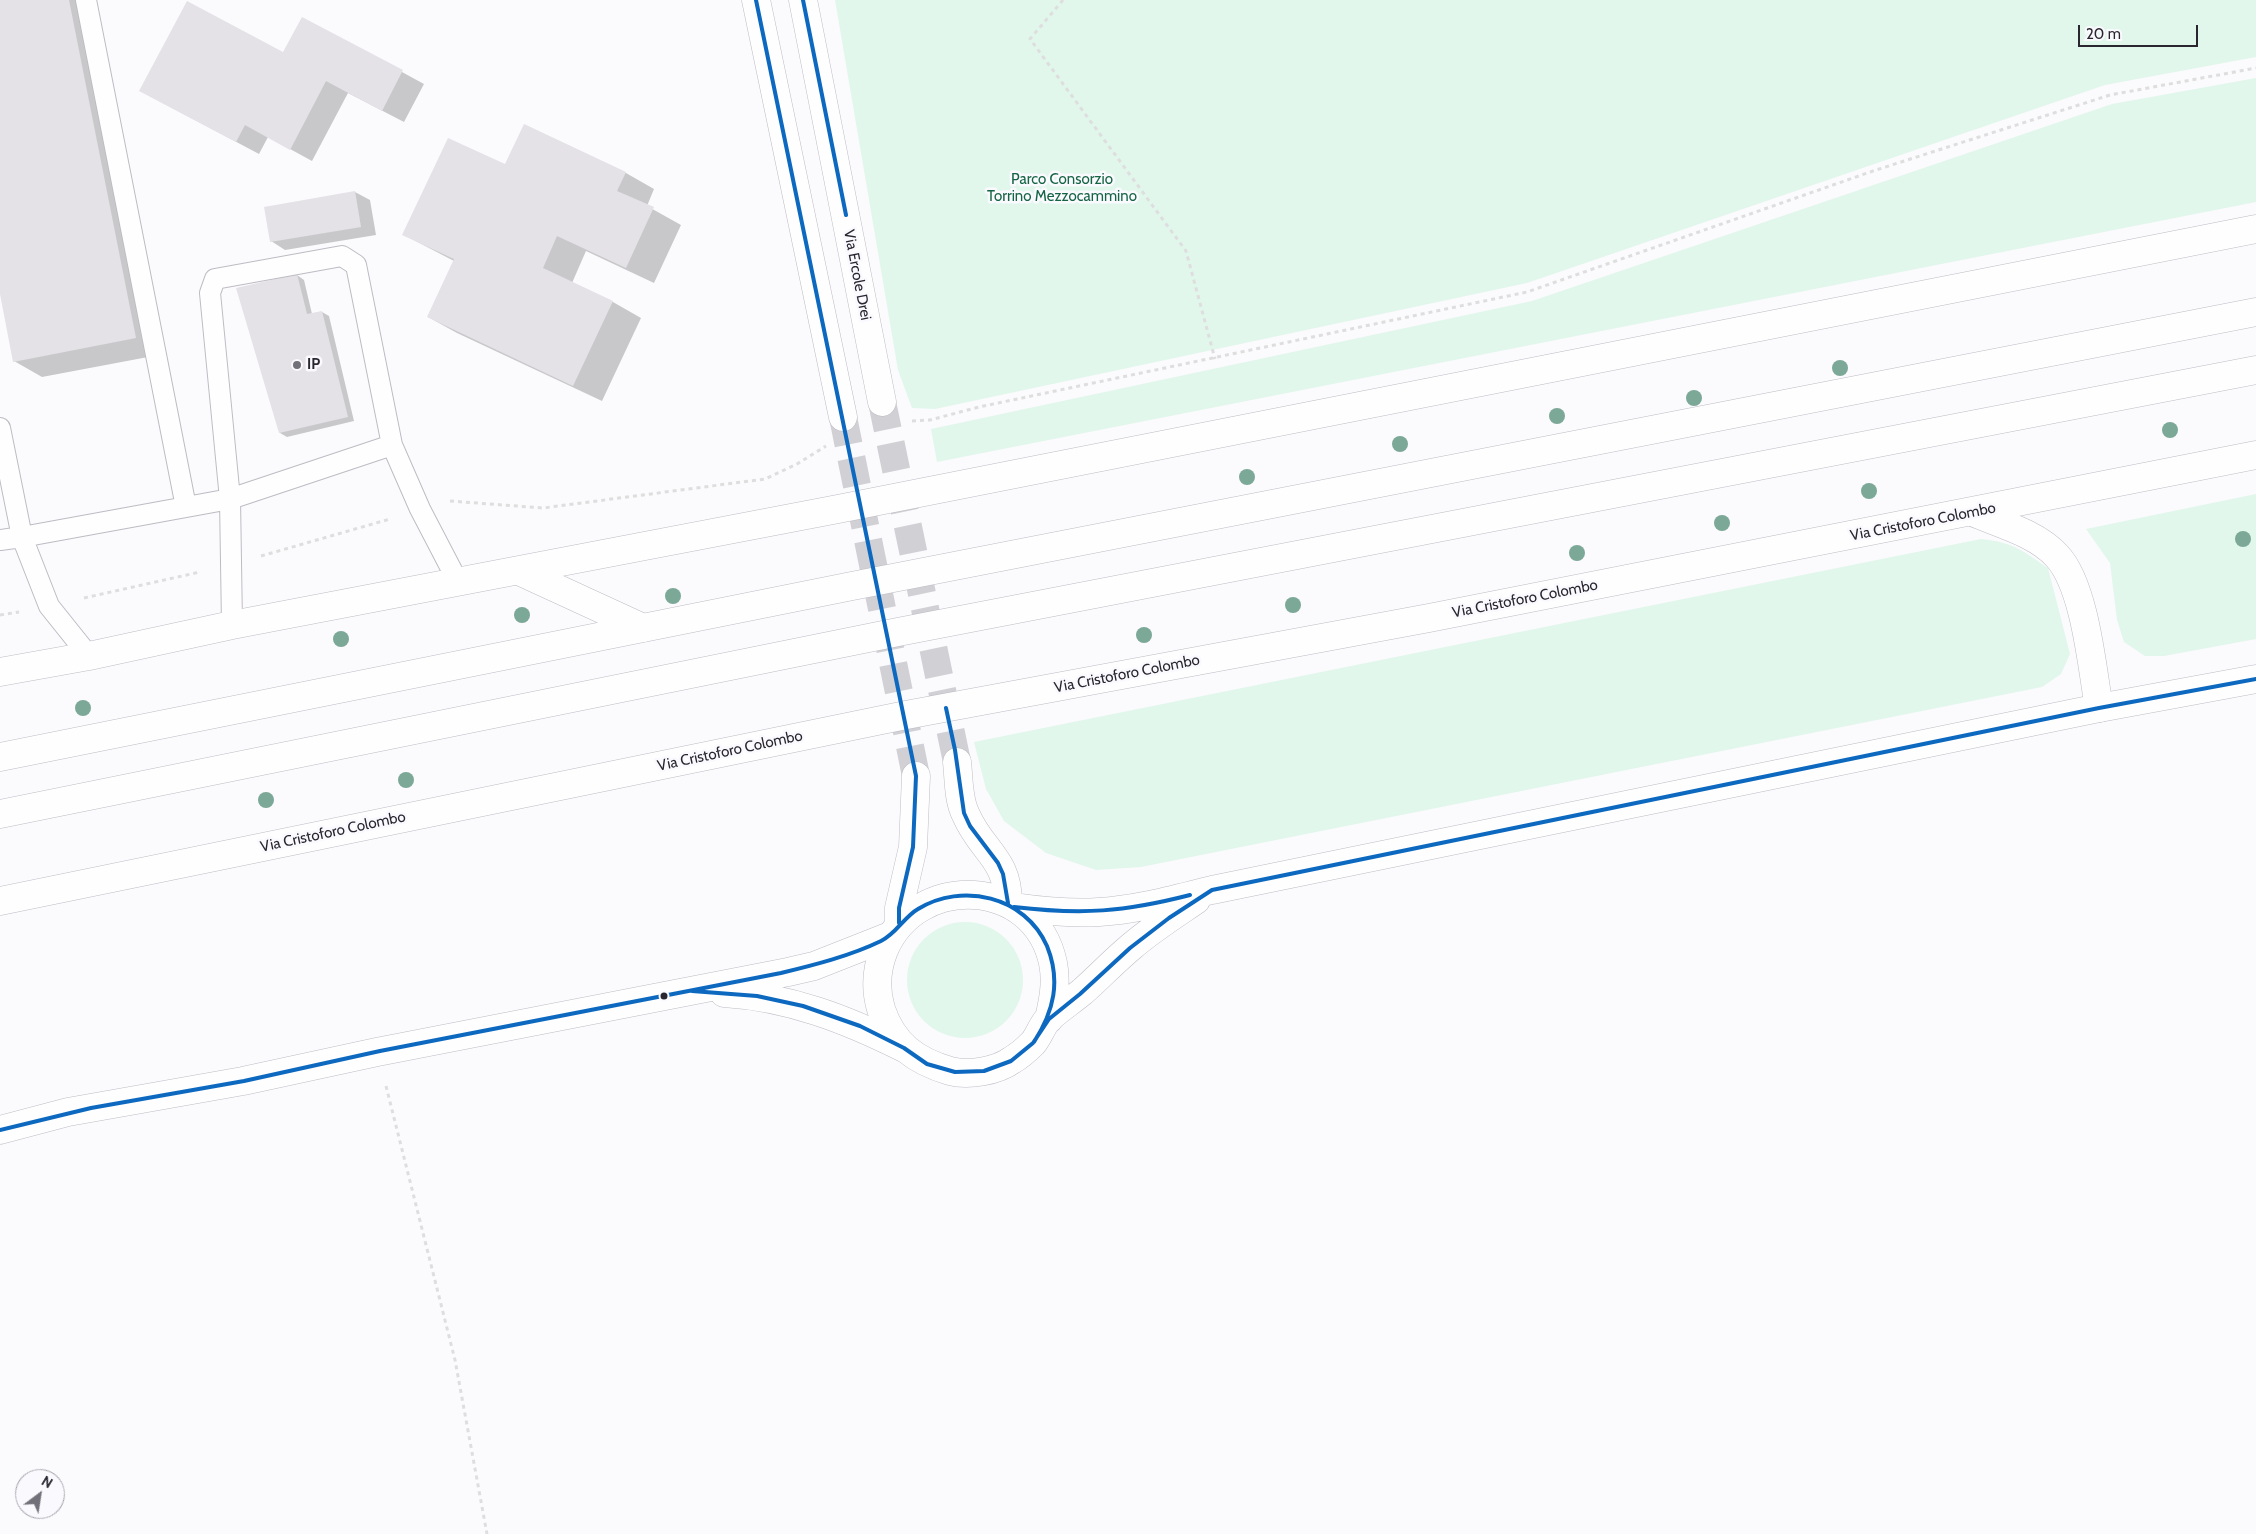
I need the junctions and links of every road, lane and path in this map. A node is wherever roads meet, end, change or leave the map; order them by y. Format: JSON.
{"nodes":[{"id":1,"x":86,"y":0,"type":"edge"},
{"id":2,"x":756,"y":0,"type":"edge"},
{"id":3,"x":803,"y":0,"type":"edge"},
{"id":4,"x":1063,"y":0,"type":"edge"},
{"id":5,"x":2256,"y":68,"type":"edge"},
{"id":6,"x":2256,"y":229,"type":"edge"},
{"id":7,"x":2256,"y":312,"type":"edge"},
{"id":8,"x":1215,"y":358,"type":"junction"},
{"id":9,"x":2256,"y":370,"type":"edge"},
{"id":10,"x":882,"y":402,"type":"tunnel mouth"},
{"id":11,"x":843,"y":417,"type":"tunnel mouth"},
{"id":12,"x":930,"y":420,"type":"dead end"},
{"id":13,"x":0,"y":428,"type":"edge"},
{"id":14,"x":392,"y":445,"type":"junction"},
{"id":15,"x":2256,"y":455,"type":"edge"},
{"id":16,"x":230,"y":499,"type":"junction"},
{"id":17,"x":186,"y":506,"type":"junction"},
{"id":18,"x":1972,"y":512,"type":"junction"},
{"id":19,"x":22,"y":537,"type":"junction"},
{"id":20,"x":0,"y":540,"type":"edge"},
{"id":21,"x":519,"y":571,"type":"junction"},
{"id":22,"x":458,"y":582,"type":"junction"},
{"id":23,"x":232,"y":625,"type":"junction"},
{"id":24,"x":644,"y":628,"type":"junction"},
{"id":25,"x":89,"y":656,"type":"junction"},
{"id":26,"x":0,"y":672,"type":"edge"},
{"id":27,"x":2256,"y":678,"type":"edge"},
{"id":28,"x":2099,"y":708,"type":"junction"},
{"id":29,"x":0,"y":757,"type":"edge"},
{"id":30,"x":957,"y":762,"type":"tunnel mouth"},
{"id":31,"x":916,"y":776,"type":"tunnel mouth"},
{"id":32,"x":0,"y":814,"type":"edge"},
{"id":33,"x":1212,"y":890,"type":"junction"},
{"id":34,"x":0,"y":901,"type":"edge"},
{"id":35,"x":1011,"y":905,"type":"junction"},
{"id":36,"x":895,"y":930,"type":"junction"},
{"id":37,"x":692,"y":991,"type":"junction"},
{"id":38,"x":1049,"y":1019,"type":"junction"},
{"id":39,"x":904,"y":1048,"type":"junction"},
{"id":40,"x":377,"y":1052,"type":"junction"},
{"id":41,"x":0,"y":1130,"type":"edge"},
{"id":42,"x":487,"y":1534,"type":"edge"}],
"edges":[{"from":1,"to":17,"type":"lane"},
{"from":2,"to":11,"type":"main road"},
{"from":3,"to":10,"type":"main road","name":"Via Ercole Drei"},
{"from":4,"to":8,"type":"path"},
{"from":5,"to":8,"type":"path"},
{"from":6,"to":21,"type":"main road"},
{"from":7,"to":24,"type":"main road"},
{"from":8,"to":12,"type":"path"},
{"from":9,"to":32,"type":"main road"},
{"from":13,"to":19,"type":"lane"},
{"from":14,"to":16,"type":"lane"},
{"from":14,"to":16,"type":"lane"},
{"from":14,"to":22,"type":"lane"},
{"from":15,"to":18,"type":"main road","name":"Via Cristoforo Colombo"},
{"from":16,"to":17,"type":"lane"},
{"from":16,"to":23,"type":"lane"},
{"from":17,"to":19,"type":"lane"},
{"from":18,"to":28,"type":"main road"},
{"from":18,"to":34,"type":"main road","name":"Via Cristoforo Colombo"},
{"from":19,"to":20,"type":"lane"},
{"from":19,"to":25,"type":"lane"},
{"from":21,"to":22,"type":"main road"},
{"from":21,"to":24,"type":"main road"},
{"from":22,"to":23,"type":"main road"},
{"from":23,"to":25,"type":"main road"},
{"from":24,"to":29,"type":"main road"},
{"from":25,"to":26,"type":"main road"},
{"from":27,"to":28,"type":"main road"},
{"from":28,"to":33,"type":"main road"},
{"from":30,"to":35,"type":"main road"},
{"from":31,"to":36,"type":"main road"},
{"from":33,"to":35,"type":"main road"},
{"from":33,"to":38,"type":"main road"},
{"from":35,"to":36,"type":"main road"},
{"from":35,"to":38,"type":"main road"},
{"from":36,"to":37,"type":"main road"},
{"from":36,"to":39,"type":"main road"},
{"from":37,"to":39,"type":"main road"},
{"from":37,"to":40,"type":"main road"},
{"from":38,"to":39,"type":"main road"},
{"from":40,"to":41,"type":"main road"},
{"from":40,"to":42,"type":"path"}]}
